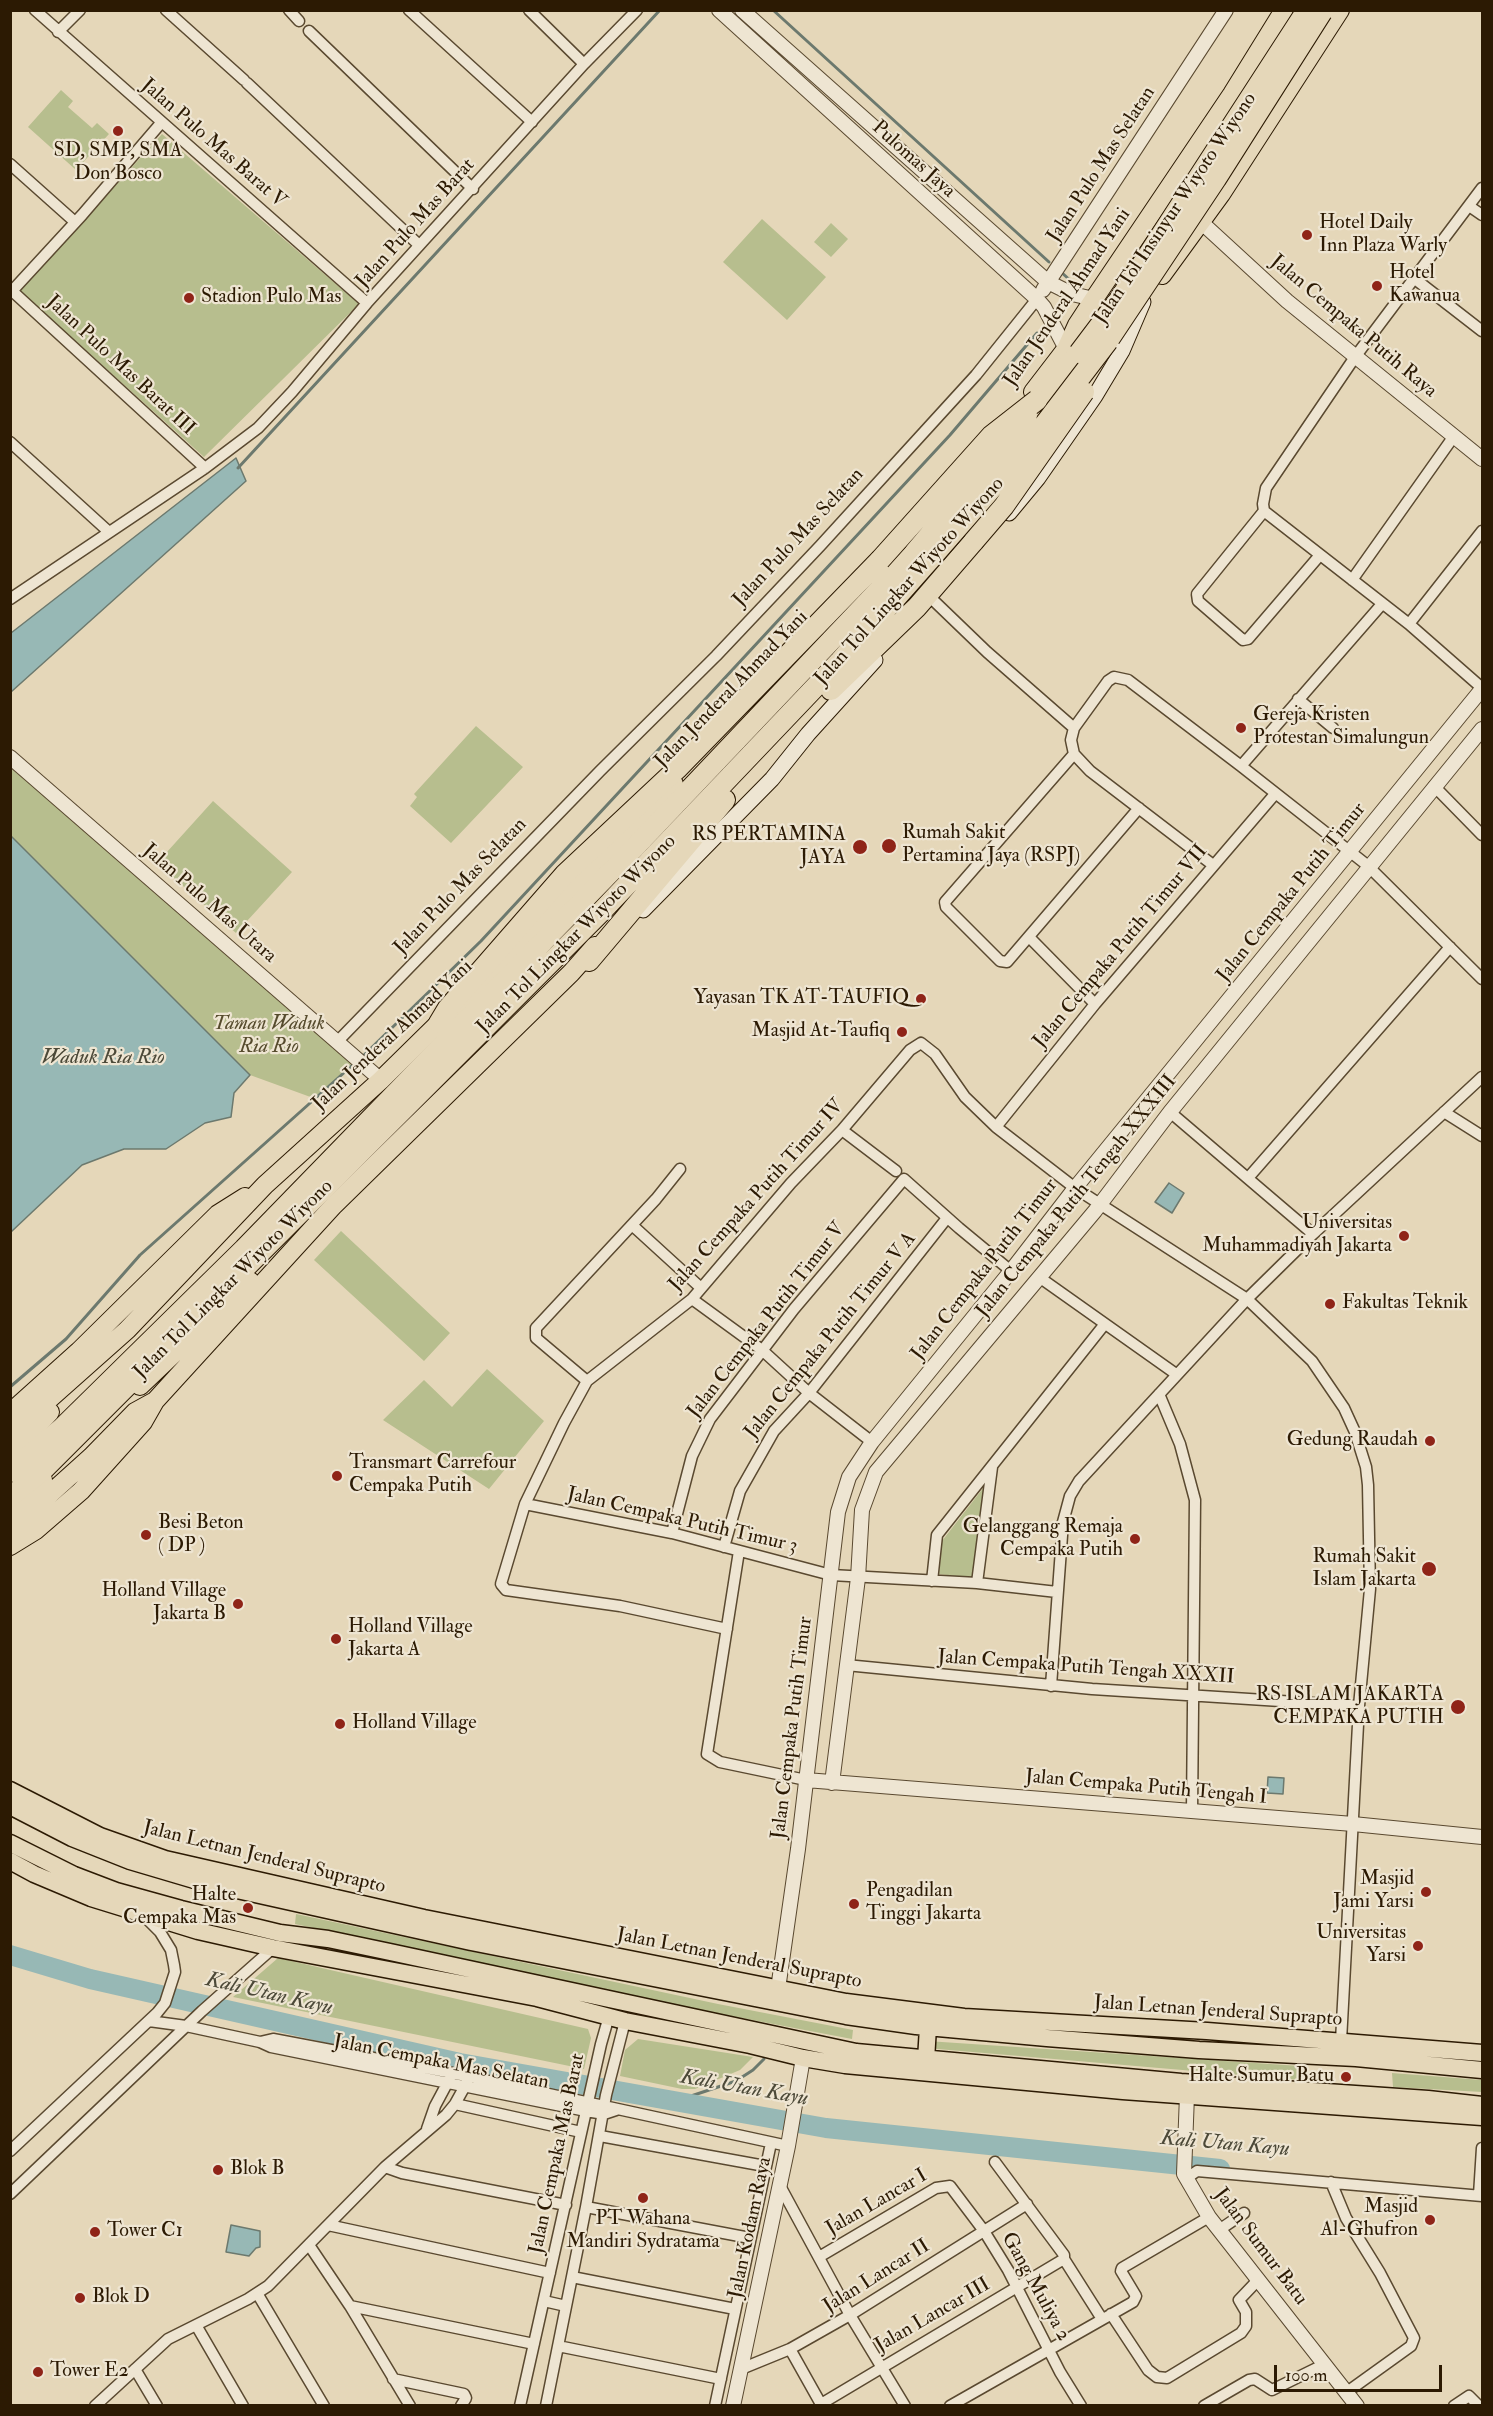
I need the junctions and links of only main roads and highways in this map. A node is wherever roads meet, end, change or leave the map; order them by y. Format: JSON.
{"nodes":[{"id":1,"x":1284,"y":10,"type":"edge"},
{"id":2,"x":1307,"y":10,"type":"edge"},
{"id":3,"x":1322,"y":10,"type":"edge"},
{"id":4,"x":1330,"y":10,"type":"edge"},
{"id":5,"x":1340,"y":10,"type":"edge"},
{"id":6,"x":1297,"y":76,"type":"junction"},
{"id":7,"x":1232,"y":94,"type":"junction"},
{"id":8,"x":1269,"y":119,"type":"junction"},
{"id":9,"x":1143,"y":302,"type":"junction"},
{"id":10,"x":1108,"y":341,"type":"junction"},
{"id":11,"x":1037,"y":400,"type":"junction"},
{"id":12,"x":998,"y":439,"type":"junction"},
{"id":13,"x":1028,"y":459,"type":"junction"},
{"id":14,"x":955,"y":487,"type":"junction"},
{"id":15,"x":983,"y":511,"type":"junction"},
{"id":16,"x":582,"y":965,"type":"junction"},
{"id":17,"x":440,"y":1023,"type":"junction"},
{"id":18,"x":264,"y":1185,"type":"junction"},
{"id":19,"x":264,"y":1280,"type":"junction"},
{"id":20,"x":127,"y":1330,"type":"junction"},
{"id":21,"x":155,"y":1401,"type":"junction"},
{"id":22,"x":10,"y":1413,"type":"edge"},
{"id":23,"x":10,"y":1434,"type":"edge"},
{"id":24,"x":10,"y":1455,"type":"edge"},
{"id":25,"x":10,"y":1472,"type":"edge"},
{"id":26,"x":10,"y":1497,"type":"edge"},
{"id":27,"x":10,"y":1511,"type":"edge"},
{"id":28,"x":10,"y":1530,"type":"edge"},
{"id":29,"x":10,"y":1546,"type":"edge"},
{"id":30,"x":10,"y":1790,"type":"edge"},
{"id":31,"x":10,"y":1806,"type":"edge"},
{"id":32,"x":10,"y":1843,"type":"edge"},
{"id":33,"x":10,"y":1861,"type":"edge"},
{"id":34,"x":588,"y":1950,"type":"junction"},
{"id":35,"x":607,"y":1968,"type":"junction"},
{"id":36,"x":928,"y":2027,"type":"junction"},
{"id":37,"x":1166,"y":2030,"type":"junction"},
{"id":38,"x":765,"y":2033,"type":"junction"},
{"id":39,"x":750,"y":2045,"type":"junction"},
{"id":40,"x":1144,"y":2045,"type":"junction"},
{"id":41,"x":1476,"y":2053,"type":"edge"},
{"id":42,"x":926,"y":2060,"type":"junction"},
{"id":43,"x":1482,"y":2065,"type":"edge"},
{"id":44,"x":1482,"y":2070,"type":"edge"},
{"id":45,"x":1104,"y":2075,"type":"junction"},
{"id":46,"x":1123,"y":2091,"type":"junction"},
{"id":47,"x":1428,"y":2099,"type":"junction"},
{"id":48,"x":1482,"y":2105,"type":"edge"},
{"id":49,"x":1412,"y":2111,"type":"junction"},
{"id":50,"x":1482,"y":2117,"type":"edge"}],
"edges":[{"from":1,"to":7,"type":"highway","name":"Jalan Jenderal Ahmad Yani"},
{"from":2,"to":11,"type":"highway","name":"Jalan Tol Insinyur Wiyoto Wiyono","bridge":true},
{"from":3,"to":10,"type":"highway","name":"Jalan Tol Insinyur Wiyoto Wiyono","bridge":true},
{"from":4,"to":6,"type":"highway"},
{"from":5,"to":6,"type":"highway"},
{"from":6,"to":8,"type":"highway"},
{"from":7,"to":8,"type":"highway"},
{"from":7,"to":12,"type":"highway","name":"Jalan Jenderal Ahmad Yani"},
{"from":8,"to":9,"type":"highway"},
{"from":9,"to":13,"type":"highway"},
{"from":9,"to":16,"type":"main road"},
{"from":10,"to":16,"type":"highway","bridge":true},
{"from":10,"to":26,"type":"highway","name":"Jalan Tol Lingkar Wiyoto Wiyono","bridge":true},
{"from":11,"to":17,"type":"highway","bridge":true},
{"from":11,"to":25,"type":"highway","name":"Jalan Tol Lingkar Wiyoto Wiyono","bridge":true},
{"from":12,"to":13,"type":"highway"},
{"from":12,"to":14,"type":"highway","name":"Jalan Jenderal Ahmad Yani"},
{"from":13,"to":15,"type":"highway"},
{"from":14,"to":15,"type":"highway"},
{"from":14,"to":17,"type":"highway","name":"Jalan Jenderal Ahmad Yani"},
{"from":15,"to":16,"type":"highway"},
{"from":16,"to":19,"type":"highway"},
{"from":17,"to":18,"type":"highway","name":"Jalan Jenderal Ahmad Yani"},
{"from":18,"to":20,"type":"highway","name":"Jalan Jenderal Ahmad Yani"},
{"from":18,"to":22,"type":"highway"},
{"from":19,"to":21,"type":"highway"},
{"from":19,"to":27,"type":"highway"},
{"from":20,"to":23,"type":"highway","name":"Jalan Jenderal Ahmad Yani"},
{"from":20,"to":24,"type":"highway","name":"Jalan Jenderal Ahmad Yani"},
{"from":21,"to":28,"type":"highway"},
{"from":21,"to":29,"type":"highway"},
{"from":30,"to":34,"type":"main road","name":"Jalan Letnan Jenderal Suprapto"},
{"from":31,"to":35,"type":"main road","name":"Jalan Letnan Jenderal Suprapto"},
{"from":32,"to":38,"type":"main road"},
{"from":33,"to":39,"type":"main road"},
{"from":34,"to":35,"type":"main road"},
{"from":34,"to":37,"type":"main road","name":"Jalan Letnan Jenderal Suprapto"},
{"from":35,"to":36,"type":"main road","name":"Jalan Letnan Jenderal Suprapto"},
{"from":36,"to":40,"type":"main road","name":"Jalan Letnan Jenderal Suprapto"},
{"from":36,"to":42,"type":"main road"},
{"from":37,"to":40,"type":"main road"},
{"from":37,"to":41,"type":"main road","name":"Jalan Letnan Jenderal Suprapto"},
{"from":38,"to":39,"type":"main road"},
{"from":38,"to":42,"type":"main road"},
{"from":39,"to":46,"type":"main road"},
{"from":40,"to":44,"type":"main road","name":"Jalan Letnan Jenderal Suprapto"},
{"from":41,"to":43,"type":"main road"},
{"from":42,"to":45,"type":"main road"},
{"from":45,"to":46,"type":"main road"},
{"from":45,"to":47,"type":"main road"},
{"from":46,"to":49,"type":"main road"},
{"from":47,"to":48,"type":"main road"},
{"from":47,"to":49,"type":"main road"},
{"from":49,"to":50,"type":"main road"}]}
